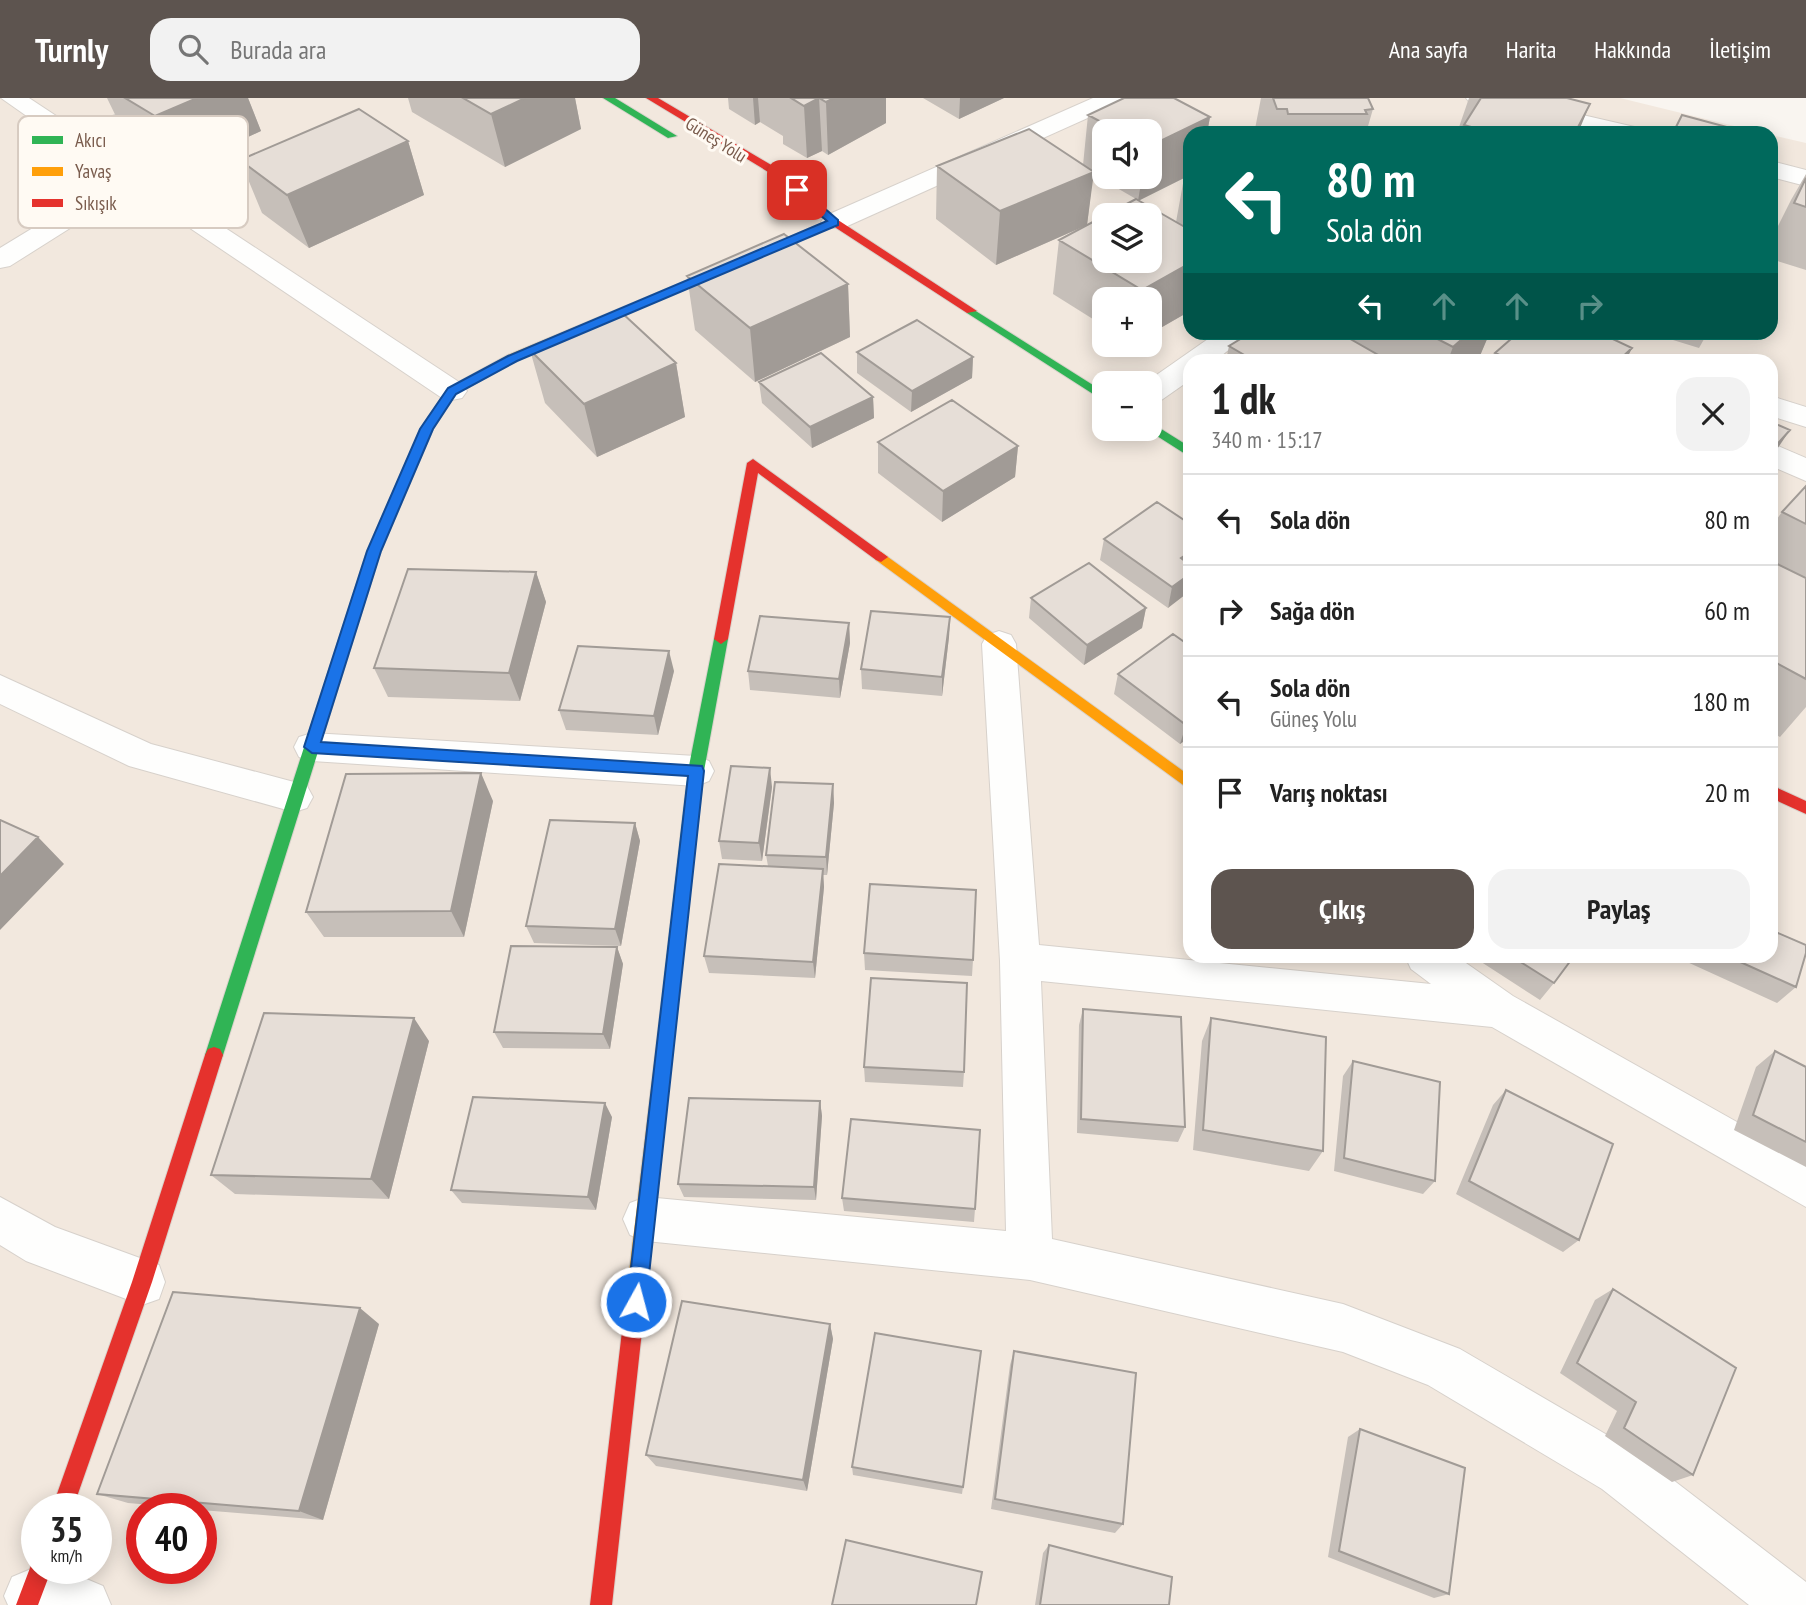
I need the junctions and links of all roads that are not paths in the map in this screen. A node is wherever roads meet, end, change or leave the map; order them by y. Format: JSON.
{"nodes":[{"id":1,"x":13,"y":98,"type":"edge"},
{"id":2,"x":173,"y":98,"type":"edge"},
{"id":3,"x":608,"y":98,"type":"edge"},
{"id":4,"x":651,"y":98,"type":"edge"},
{"id":5,"x":1113,"y":98,"type":"edge"},
{"id":6,"x":1478,"y":98,"type":"edge"},
{"id":7,"x":40,"y":116,"type":"edge"},
{"id":8,"x":133,"y":116,"type":"edge"},
{"id":9,"x":1600,"y":126,"type":"edge"},
{"id":10,"x":688,"y":146,"type":"dead end"},
{"id":11,"x":1778,"y":171,"type":"edge"},
{"id":12,"x":1806,"y":178,"type":"edge"},
{"id":13,"x":789,"y":204,"type":"dead end"},
{"id":14,"x":834,"y":222,"type":"junction"},
{"id":15,"x":52,"y":228,"type":"edge"},
{"id":16,"x":207,"y":228,"type":"edge"},
{"id":17,"x":0,"y":260,"type":"edge"},
{"id":18,"x":1226,"y":340,"type":"edge"},
{"id":19,"x":1206,"y":354,"type":"edge"},
{"id":20,"x":1183,"y":371,"type":"edge"},
{"id":21,"x":1162,"y":386,"type":"edge"},
{"id":22,"x":1092,"y":389,"type":"edge"},
{"id":23,"x":452,"y":391,"type":"junction"},
{"id":24,"x":1778,"y":408,"type":"edge"},
{"id":25,"x":1806,"y":417,"type":"edge"},
{"id":26,"x":1162,"y":434,"type":"edge"},
{"id":27,"x":1183,"y":448,"type":"edge"},
{"id":28,"x":1778,"y":457,"type":"edge"},
{"id":29,"x":1806,"y":471,"type":"edge"},
{"id":30,"x":999,"y":644,"type":"junction"},
{"id":31,"x":0,"y":688,"type":"edge"},
{"id":32,"x":312,"y":747,"type":"junction"},
{"id":33,"x":696,"y":771,"type":"junction"},
{"id":34,"x":1183,"y":778,"type":"edge"},
{"id":35,"x":1778,"y":794,"type":"edge"},
{"id":36,"x":294,"y":797,"type":"junction"},
{"id":37,"x":1806,"y":808,"type":"edge"},
{"id":38,"x":1020,"y":961,"type":"junction"},
{"id":39,"x":1435,"y":963,"type":"edge"},
{"id":40,"x":1498,"y":1009,"type":"junction"},
{"id":41,"x":1806,"y":1185,"type":"edge"},
{"id":42,"x":0,"y":1219,"type":"edge"},
{"id":43,"x":646,"y":1219,"type":"junction"},
{"id":44,"x":1030,"y":1257,"type":"junction"},
{"id":45,"x":142,"y":1282,"type":"junction"},
{"id":46,"x":67,"y":1493,"type":"edge"},
{"id":47,"x":33,"y":1590,"type":"edge"},
{"id":48,"x":83,"y":1605,"type":"edge"},
{"id":49,"x":601,"y":1605,"type":"edge"},
{"id":50,"x":1792,"y":1605,"type":"edge"}],
"edges":[{"from":1,"to":7,"type":"street"},
{"from":2,"to":8,"type":"street"},
{"from":3,"to":10,"type":"street","name":"Güneş Yolu"},
{"from":4,"to":14,"type":"street","name":"Güneş Yolu"},
{"from":5,"to":14,"type":"street"},
{"from":6,"to":9,"type":"street"},
{"from":11,"to":12,"type":"street"},
{"from":13,"to":14,"type":"street"},
{"from":14,"to":22,"type":"street"},
{"from":14,"to":23,"type":"street"},
{"from":15,"to":17,"type":"street"},
{"from":16,"to":23,"type":"street"},
{"from":18,"to":19,"type":"street"},
{"from":20,"to":21,"type":"street"},
{"from":23,"to":32,"type":"street"},
{"from":24,"to":25,"type":"street"},
{"from":26,"to":27,"type":"street"},
{"from":28,"to":29,"type":"street"},
{"from":30,"to":33,"type":"street"},
{"from":30,"to":34,"type":"street"},
{"from":30,"to":38,"type":"street"},
{"from":31,"to":36,"type":"street"},
{"from":32,"to":33,"type":"street"},
{"from":32,"to":36,"type":"street"},
{"from":33,"to":43,"type":"street"},
{"from":35,"to":37,"type":"street"},
{"from":36,"to":45,"type":"street"},
{"from":38,"to":40,"type":"street"},
{"from":38,"to":44,"type":"street"},
{"from":39,"to":40,"type":"street"},
{"from":40,"to":41,"type":"street"},
{"from":42,"to":45,"type":"street"},
{"from":43,"to":44,"type":"street"},
{"from":43,"to":49,"type":"street"},
{"from":44,"to":50,"type":"street"},
{"from":45,"to":46,"type":"street"},
{"from":47,"to":48,"type":"street"}]}
